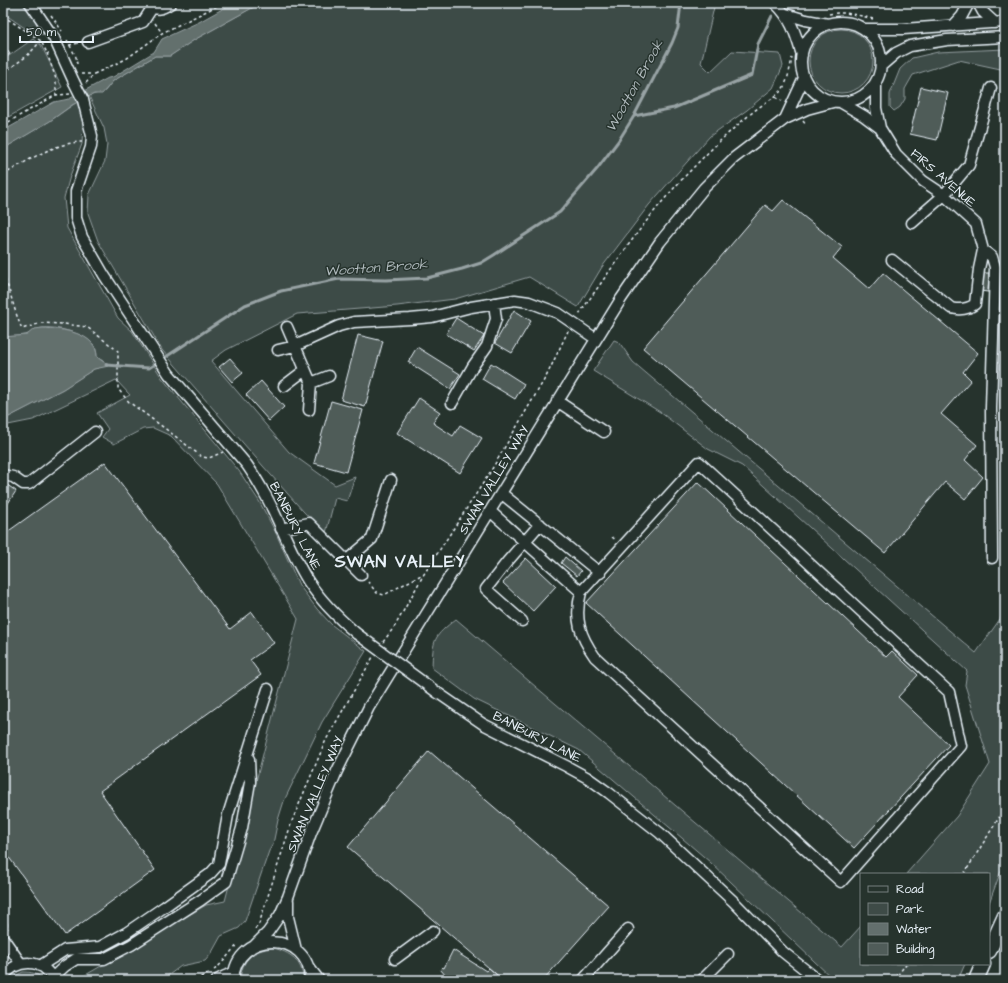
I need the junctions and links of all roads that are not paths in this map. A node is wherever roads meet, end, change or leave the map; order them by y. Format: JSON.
{"nodes":[{"id":1,"x":30,"y":3,"type":"edge"},
{"id":2,"x":171,"y":3,"type":"edge"},
{"id":3,"x":775,"y":3,"type":"edge"},
{"id":4,"x":969,"y":3,"type":"edge"},
{"id":5,"x":978,"y":3,"type":"edge"},
{"id":6,"x":149,"y":9,"type":"edge"},
{"id":7,"x":786,"y":14,"type":"junction"},
{"id":8,"x":1000,"y":22,"type":"edge"},
{"id":9,"x":829,"y":24,"type":"junction"},
{"id":10,"x":953,"y":26,"type":"junction"},
{"id":11,"x":864,"y":29,"type":"junction"},
{"id":12,"x":1005,"y":37,"type":"edge"},
{"id":13,"x":88,"y":42,"type":"dead end"},
{"id":14,"x":802,"y":55,"type":"junction"},
{"id":15,"x":881,"y":66,"type":"junction"},
{"id":16,"x":804,"y":78,"type":"junction"},
{"id":17,"x":876,"y":82,"type":"junction"},
{"id":18,"x":991,"y":88,"type":"dead end"},
{"id":19,"x":836,"y":102,"type":"junction"},
{"id":20,"x":785,"y":119,"type":"junction"},
{"id":21,"x":880,"y":128,"type":"junction"},
{"id":22,"x":944,"y":195,"type":"junction"},
{"id":23,"x":912,"y":223,"type":"dead end"},
{"id":24,"x":983,"y":250,"type":"junction"},
{"id":25,"x":892,"y":260,"type":"dead end"},
{"id":26,"x":494,"y":303,"type":"junction"},
{"id":27,"x":288,"y":327,"type":"dead end"},
{"id":28,"x":596,"y":339,"type":"junction"},
{"id":29,"x":296,"y":346,"type":"junction"},
{"id":30,"x":278,"y":350,"type":"dead end"},
{"id":31,"x":305,"y":370,"type":"junction"},
{"id":32,"x":330,"y":376,"type":"dead end"},
{"id":33,"x":311,"y":384,"type":"junction"},
{"id":34,"x":284,"y":386,"type":"dead end"},
{"id":35,"x":557,"y":401,"type":"junction"},
{"id":36,"x":452,"y":403,"type":"dead end"},
{"id":37,"x":308,"y":410,"type":"dead end"},
{"id":38,"x":95,"y":432,"type":"dead end"},
{"id":39,"x":604,"y":432,"type":"dead end"},
{"id":40,"x":3,"y":475,"type":"edge"},
{"id":41,"x":391,"y":480,"type":"dead end"},
{"id":42,"x":501,"y":494,"type":"junction"},
{"id":43,"x":490,"y":511,"type":"junction"},
{"id":44,"x":540,"y":524,"type":"junction"},
{"id":45,"x":282,"y":529,"type":"junction"},
{"id":46,"x":525,"y":542,"type":"junction"},
{"id":47,"x":992,"y":558,"type":"dead end"},
{"id":48,"x":347,"y":560,"type":"junction"},
{"id":49,"x":600,"y":573,"type":"junction"},
{"id":50,"x":361,"y":575,"type":"road end"},
{"id":51,"x":581,"y":592,"type":"junction"},
{"id":52,"x":522,"y":621,"type":"dead end"},
{"id":53,"x":268,"y":689,"type":"dead end"},
{"id":54,"x":248,"y":753,"type":"junction"},
{"id":55,"x":288,"y":898,"type":"junction"},
{"id":56,"x":1005,"y":916,"type":"edge"},
{"id":57,"x":628,"y":929,"type":"dead end"},
{"id":58,"x":433,"y":931,"type":"dead end"},
{"id":59,"x":6,"y":934,"type":"edge"},
{"id":60,"x":255,"y":945,"type":"junction"},
{"id":61,"x":990,"y":949,"type":"edge"},
{"id":62,"x":296,"y":950,"type":"junction"},
{"id":63,"x":728,"y":954,"type":"dead end"},
{"id":64,"x":395,"y":959,"type":"dead end"},
{"id":65,"x":21,"y":964,"type":"junction"},
{"id":66,"x":307,"y":965,"type":"junction"},
{"id":67,"x":983,"y":965,"type":"edge"},
{"id":68,"x":40,"y":966,"type":"junction"},
{"id":69,"x":3,"y":977,"type":"edge"},
{"id":70,"x":233,"y":977,"type":"edge"},
{"id":71,"x":53,"y":979,"type":"edge"},
{"id":72,"x":217,"y":980,"type":"edge"},
{"id":73,"x":310,"y":980,"type":"edge"},
{"id":74,"x":319,"y":980,"type":"edge"},
{"id":75,"x":583,"y":980,"type":"edge"},
{"id":76,"x":702,"y":980,"type":"edge"},
{"id":77,"x":818,"y":980,"type":"edge"},
{"id":78,"x":976,"y":980,"type":"edge"}],
"edges":[{"from":1,"to":45,"type":"street","name":"BANBURY LANE","bridge":true},
{"from":2,"to":6,"type":"street"},
{"from":3,"to":7,"type":"street"},
{"from":4,"to":10,"type":"street"},
{"from":5,"to":8,"type":"street"},
{"from":6,"to":13,"type":"street"},
{"from":7,"to":9,"type":"street"},
{"from":7,"to":14,"type":"street"},
{"from":8,"to":10,"type":"street"},
{"from":9,"to":11,"type":"street"},
{"from":9,"to":14,"type":"street"},
{"from":10,"to":11,"type":"street"},
{"from":11,"to":15,"type":"street"},
{"from":12,"to":15,"type":"street"},
{"from":14,"to":16,"type":"street"},
{"from":15,"to":17,"type":"street"},
{"from":16,"to":19,"type":"street"},
{"from":16,"to":20,"type":"street","name":"SWAN VALLEY WAY"},
{"from":17,"to":19,"type":"street"},
{"from":17,"to":21,"type":"street","name":"FIRS AVENUE"},
{"from":18,"to":22,"type":"street"},
{"from":19,"to":20,"type":"street","name":"SWAN VALLEY WAY"},
{"from":19,"to":21,"type":"street","name":"FIRS AVENUE"},
{"from":20,"to":28,"type":"street","name":"SWAN VALLEY WAY"},
{"from":21,"to":22,"type":"street","name":"FIRS AVENUE"},
{"from":22,"to":23,"type":"street"},
{"from":22,"to":24,"type":"street","name":"FIRS AVENUE"},
{"from":24,"to":25,"type":"street"},
{"from":24,"to":47,"type":"street"},
{"from":26,"to":28,"type":"street"},
{"from":26,"to":29,"type":"street"},
{"from":26,"to":36,"type":"street"},
{"from":27,"to":29,"type":"street"},
{"from":28,"to":35,"type":"street","name":"SWAN VALLEY WAY"},
{"from":29,"to":30,"type":"street"},
{"from":29,"to":31,"type":"street"},
{"from":31,"to":33,"type":"street"},
{"from":31,"to":34,"type":"street"},
{"from":32,"to":33,"type":"street"},
{"from":33,"to":37,"type":"street"},
{"from":35,"to":39,"type":"street"},
{"from":35,"to":42,"type":"street","name":"SWAN VALLEY WAY"},
{"from":38,"to":40,"type":"street"},
{"from":41,"to":48,"type":"street"},
{"from":42,"to":43,"type":"street","name":"SWAN VALLEY WAY"},
{"from":42,"to":44,"type":"street"},
{"from":43,"to":46,"type":"street"},
{"from":43,"to":55,"type":"street","name":"SWAN VALLEY WAY"},
{"from":44,"to":46,"type":"street"},
{"from":44,"to":49,"type":"street"},
{"from":45,"to":48,"type":"street"},
{"from":45,"to":77,"type":"street","name":"BANBURY LANE","bridge":true},
{"from":46,"to":51,"type":"street"},
{"from":46,"to":52,"type":"street"},
{"from":48,"to":50,"type":"street"},
{"from":49,"to":51,"type":"street"},
{"from":49,"to":51,"type":"street"},
{"from":53,"to":54,"type":"street"},
{"from":54,"to":68,"type":"street"},
{"from":54,"to":71,"type":"street"},
{"from":55,"to":60,"type":"street","name":"SWAN VALLEY WAY"},
{"from":55,"to":62,"type":"street","name":"SWAN VALLEY WAY"},
{"from":56,"to":61,"type":"highway"},
{"from":57,"to":75,"type":"street"},
{"from":58,"to":64,"type":"street"},
{"from":59,"to":65,"type":"street"},
{"from":60,"to":62,"type":"street"},
{"from":60,"to":70,"type":"street","name":"SWAN VALLEY WAY"},
{"from":62,"to":66,"type":"street"},
{"from":63,"to":76,"type":"street"},
{"from":65,"to":68,"type":"street"},
{"from":65,"to":69,"type":"street"},
{"from":66,"to":73,"type":"street"},
{"from":66,"to":74,"type":"street"},
{"from":67,"to":78,"type":"highway"},
{"from":68,"to":71,"type":"street"},
{"from":70,"to":72,"type":"street"}]}
